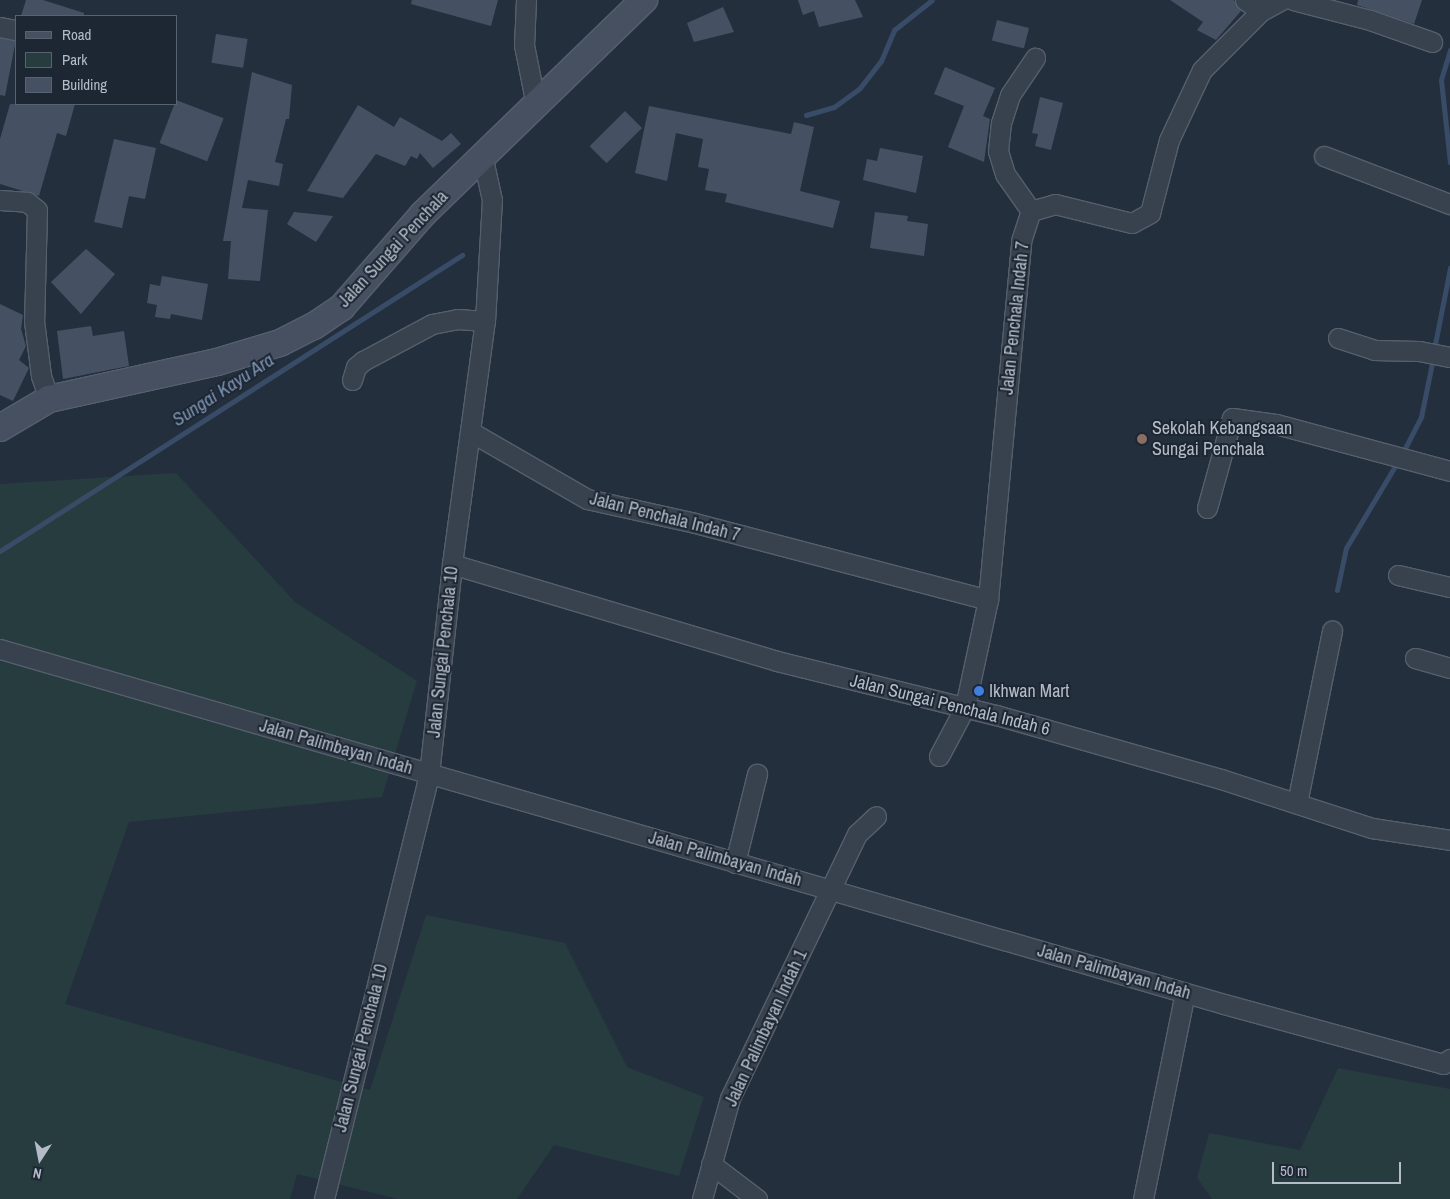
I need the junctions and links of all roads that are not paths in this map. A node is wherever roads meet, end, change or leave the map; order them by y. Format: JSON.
{"nodes":[{"id":1,"x":526,"y":0,"type":"edge"},
{"id":2,"x":644,"y":0,"type":"edge"},
{"id":3,"x":1282,"y":0,"type":"edge"},
{"id":4,"x":1293,"y":0,"type":"edge"},
{"id":5,"x":1253,"y":5,"type":"edge"},
{"id":6,"x":0,"y":27,"type":"edge"},
{"id":7,"x":15,"y":30,"type":"edge"},
{"id":8,"x":1432,"y":42,"type":"dead end"},
{"id":9,"x":1035,"y":58,"type":"dead end"},
{"id":10,"x":536,"y":105,"type":"junction"},
{"id":11,"x":482,"y":155,"type":"junction"},
{"id":12,"x":1324,"y":156,"type":"dead end"},
{"id":13,"x":0,"y":200,"type":"edge"},
{"id":14,"x":1446,"y":203,"type":"edge"},
{"id":15,"x":1031,"y":210,"type":"junction"},
{"id":16,"x":485,"y":321,"type":"junction"},
{"id":17,"x":1338,"y":338,"type":"dead end"},
{"id":18,"x":1450,"y":357,"type":"edge"},
{"id":19,"x":352,"y":380,"type":"dead end"},
{"id":20,"x":49,"y":399,"type":"junction"},
{"id":21,"x":0,"y":428,"type":"edge"},
{"id":22,"x":471,"y":432,"type":"junction"},
{"id":23,"x":1450,"y":472,"type":"edge"},
{"id":24,"x":1207,"y":508,"type":"dead end"},
{"id":25,"x":452,"y":564,"type":"junction"},
{"id":26,"x":1398,"y":575,"type":"dead end"},
{"id":27,"x":1450,"y":587,"type":"edge"},
{"id":28,"x":988,"y":600,"type":"junction"},
{"id":29,"x":1332,"y":630,"type":"dead end"},
{"id":30,"x":0,"y":649,"type":"edge"},
{"id":31,"x":1415,"y":658,"type":"dead end"},
{"id":32,"x":1450,"y":668,"type":"edge"},
{"id":33,"x":965,"y":707,"type":"junction"},
{"id":34,"x":939,"y":756,"type":"dead end"},
{"id":35,"x":430,"y":774,"type":"junction"},
{"id":36,"x":757,"y":774,"type":"dead end"},
{"id":37,"x":1297,"y":803,"type":"junction"},
{"id":38,"x":876,"y":816,"type":"dead end"},
{"id":39,"x":1450,"y":840,"type":"edge"},
{"id":40,"x":735,"y":863,"type":"junction"},
{"id":41,"x":831,"y":889,"type":"junction"},
{"id":42,"x":1185,"y":993,"type":"junction"},
{"id":43,"x":1450,"y":1060,"type":"edge"},
{"id":44,"x":711,"y":1164,"type":"junction"},
{"id":45,"x":324,"y":1199,"type":"edge"},
{"id":46,"x":702,"y":1199,"type":"edge"},
{"id":47,"x":757,"y":1199,"type":"edge"},
{"id":48,"x":1143,"y":1199,"type":"edge"}],
"edges":[{"from":1,"to":10,"type":"street"},
{"from":2,"to":10,"type":"street","name":"Jalan Sungai Penchala"},
{"from":3,"to":5,"type":"street"},
{"from":4,"to":8,"type":"street"},
{"from":5,"to":15,"type":"street"},
{"from":6,"to":7,"type":"street"},
{"from":9,"to":15,"type":"street"},
{"from":10,"to":11,"type":"street","name":"Jalan Sungai Penchala"},
{"from":11,"to":16,"type":"street","name":"Jalan Sungai Penchala 10"},
{"from":11,"to":20,"type":"street","name":"Jalan Sungai Penchala"},
{"from":12,"to":14,"type":"street"},
{"from":13,"to":20,"type":"street"},
{"from":15,"to":28,"type":"street","name":"Jalan Penchala Indah 7"},
{"from":16,"to":19,"type":"street"},
{"from":16,"to":22,"type":"street","name":"Jalan Sungai Penchala 10"},
{"from":17,"to":18,"type":"street"},
{"from":20,"to":21,"type":"street","name":"Jalan Sungai Penchala"},
{"from":22,"to":25,"type":"street","name":"Jalan Sungai Penchala 10"},
{"from":22,"to":28,"type":"street","name":"Jalan Penchala Indah 7"},
{"from":23,"to":24,"type":"street"},
{"from":25,"to":33,"type":"street","name":"Jalan Sungai Penchala Indah 6"},
{"from":25,"to":35,"type":"street","name":"Jalan Sungai Penchala 10"},
{"from":26,"to":27,"type":"street"},
{"from":28,"to":33,"type":"street","name":"Jalan Penchala Indah 7"},
{"from":29,"to":37,"type":"street"},
{"from":30,"to":35,"type":"street","name":"Jalan Palimbayan Indah"},
{"from":31,"to":32,"type":"street"},
{"from":33,"to":34,"type":"street","name":"Jalan Penchala Indah 7"},
{"from":33,"to":37,"type":"street","name":"Jalan Sungai Penchala Indah 6"},
{"from":35,"to":40,"type":"street","name":"Jalan Palimbayan Indah"},
{"from":35,"to":45,"type":"street","name":"Jalan Sungai Penchala 10"},
{"from":36,"to":40,"type":"street"},
{"from":37,"to":39,"type":"street","name":"Jalan Sungai Penchala Indah 6"},
{"from":38,"to":41,"type":"street"},
{"from":40,"to":41,"type":"street","name":"Jalan Palimbayan Indah"},
{"from":41,"to":42,"type":"street","name":"Jalan Palimbayan Indah"},
{"from":41,"to":44,"type":"street","name":"Jalan Palimbayan Indah 1"},
{"from":42,"to":43,"type":"street","name":"Jalan Palimbayan Indah"},
{"from":42,"to":48,"type":"street"},
{"from":44,"to":46,"type":"street","name":"Jalan Palimbayan Indah 1"},
{"from":44,"to":47,"type":"street"}]}
